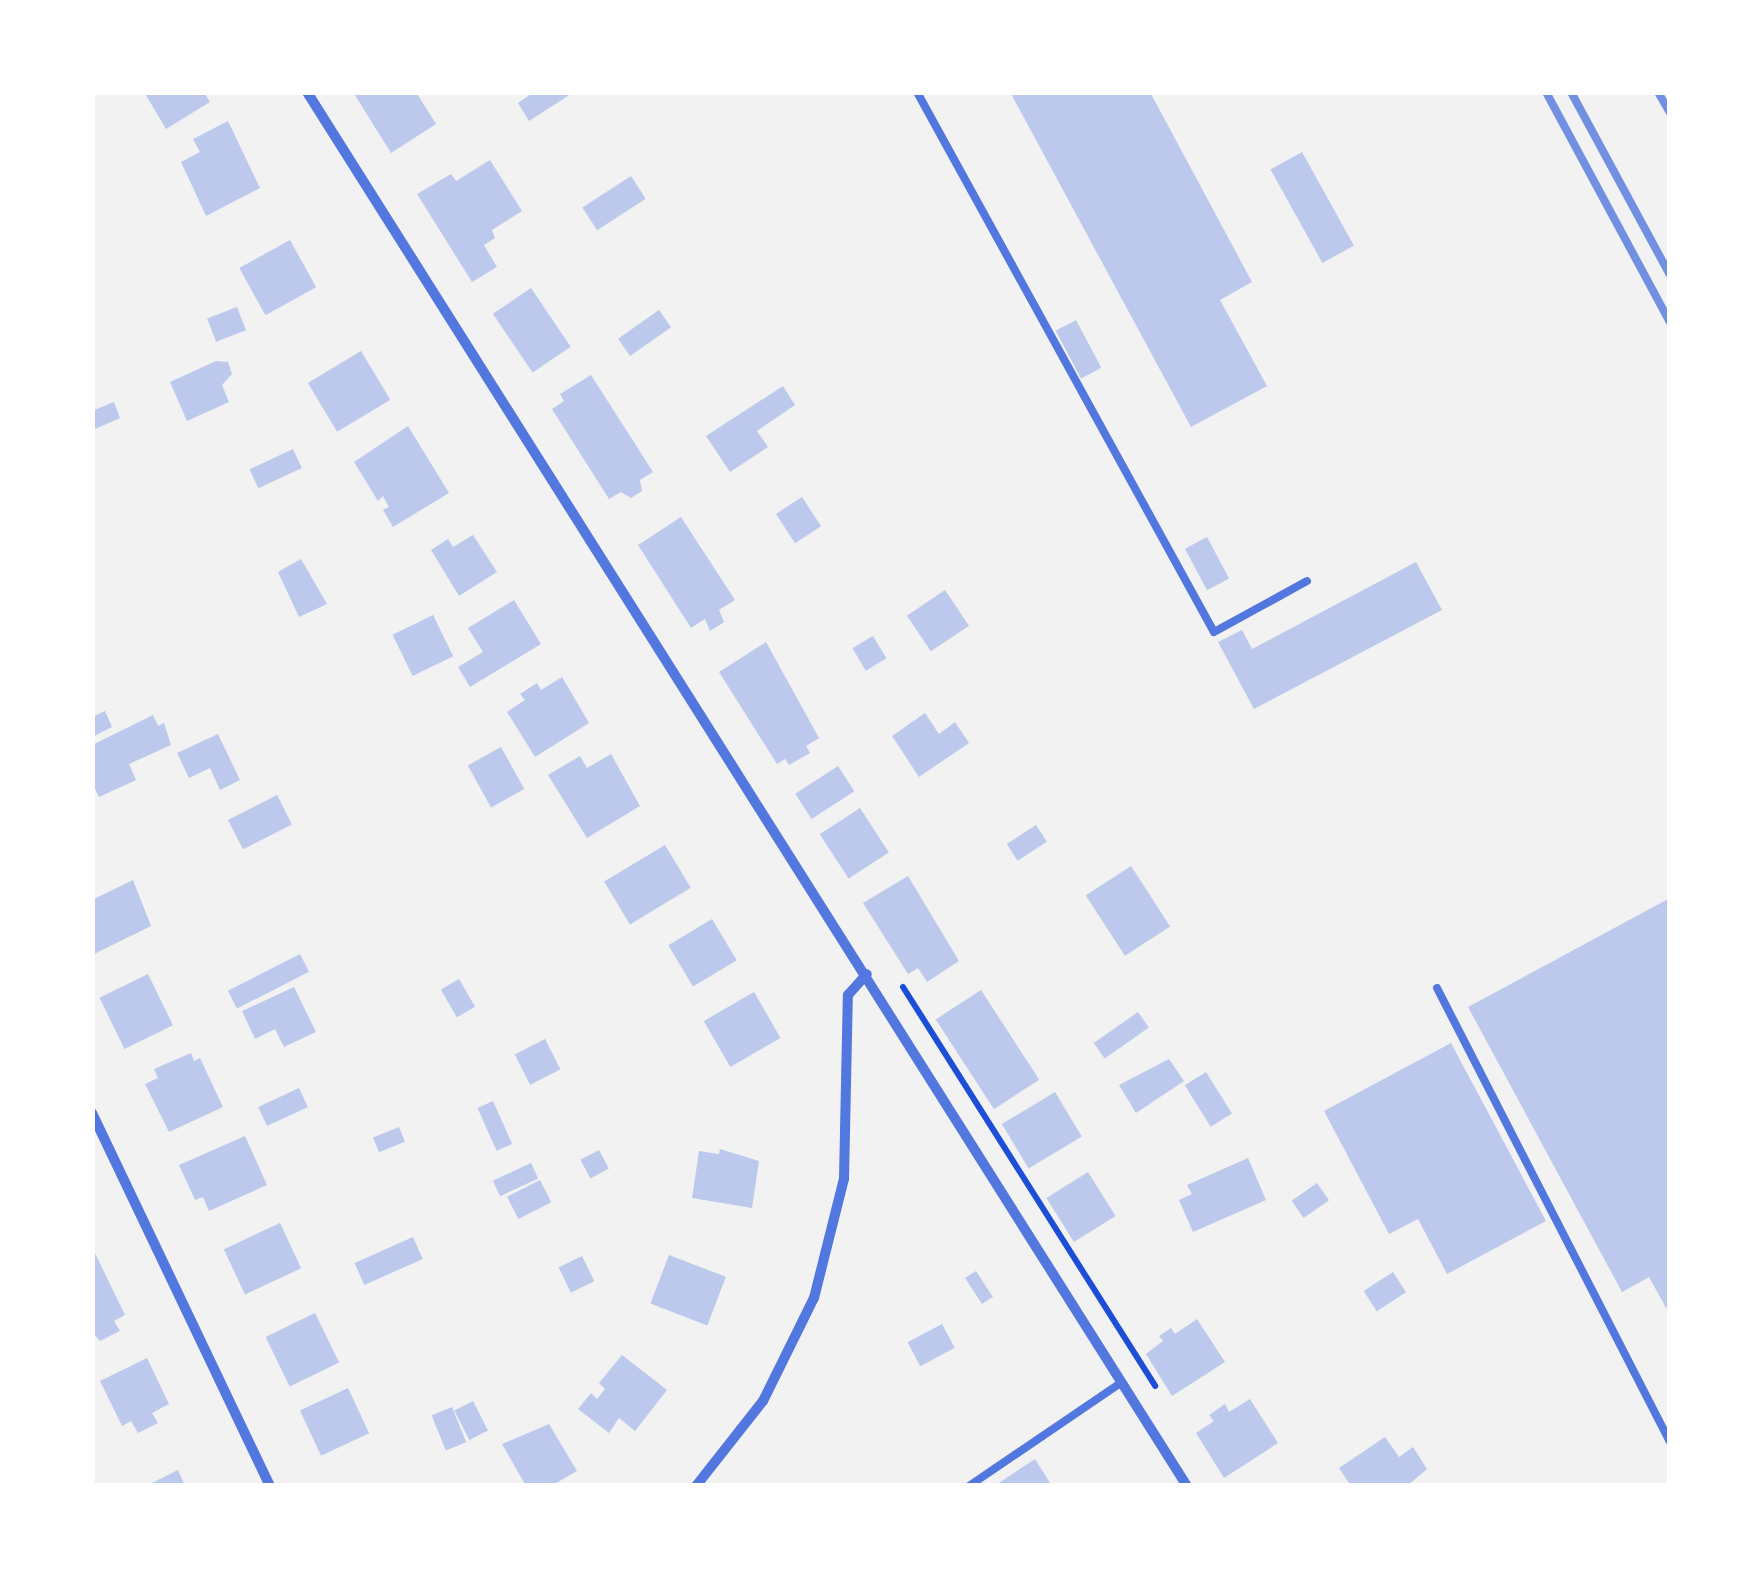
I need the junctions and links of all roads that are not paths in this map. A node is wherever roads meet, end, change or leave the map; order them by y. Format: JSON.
{"nodes":[{"id":1,"x":307,"y":92,"type":"edge"},
{"id":2,"x":916,"y":92,"type":"edge"},
{"id":3,"x":1307,"y":580,"type":"dead end"},
{"id":4,"x":867,"y":974,"type":"junction"},
{"id":5,"x":1437,"y":988,"type":"dead end"},
{"id":6,"x":92,"y":1113,"type":"edge"},
{"id":7,"x":1122,"y":1382,"type":"junction"},
{"id":8,"x":1670,"y":1442,"type":"edge"},
{"id":9,"x":270,"y":1486,"type":"edge"},
{"id":10,"x":696,"y":1486,"type":"edge"},
{"id":11,"x":969,"y":1486,"type":"edge"},
{"id":12,"x":1188,"y":1486,"type":"edge"}],
"edges":[{"from":1,"to":4,"type":"street"},
{"from":2,"to":3,"type":"lane"},
{"from":4,"to":7,"type":"street"},
{"from":4,"to":10,"type":"street"},
{"from":5,"to":8,"type":"lane"},
{"from":6,"to":9,"type":"street"},
{"from":7,"to":11,"type":"lane"},
{"from":7,"to":12,"type":"street"}]}
